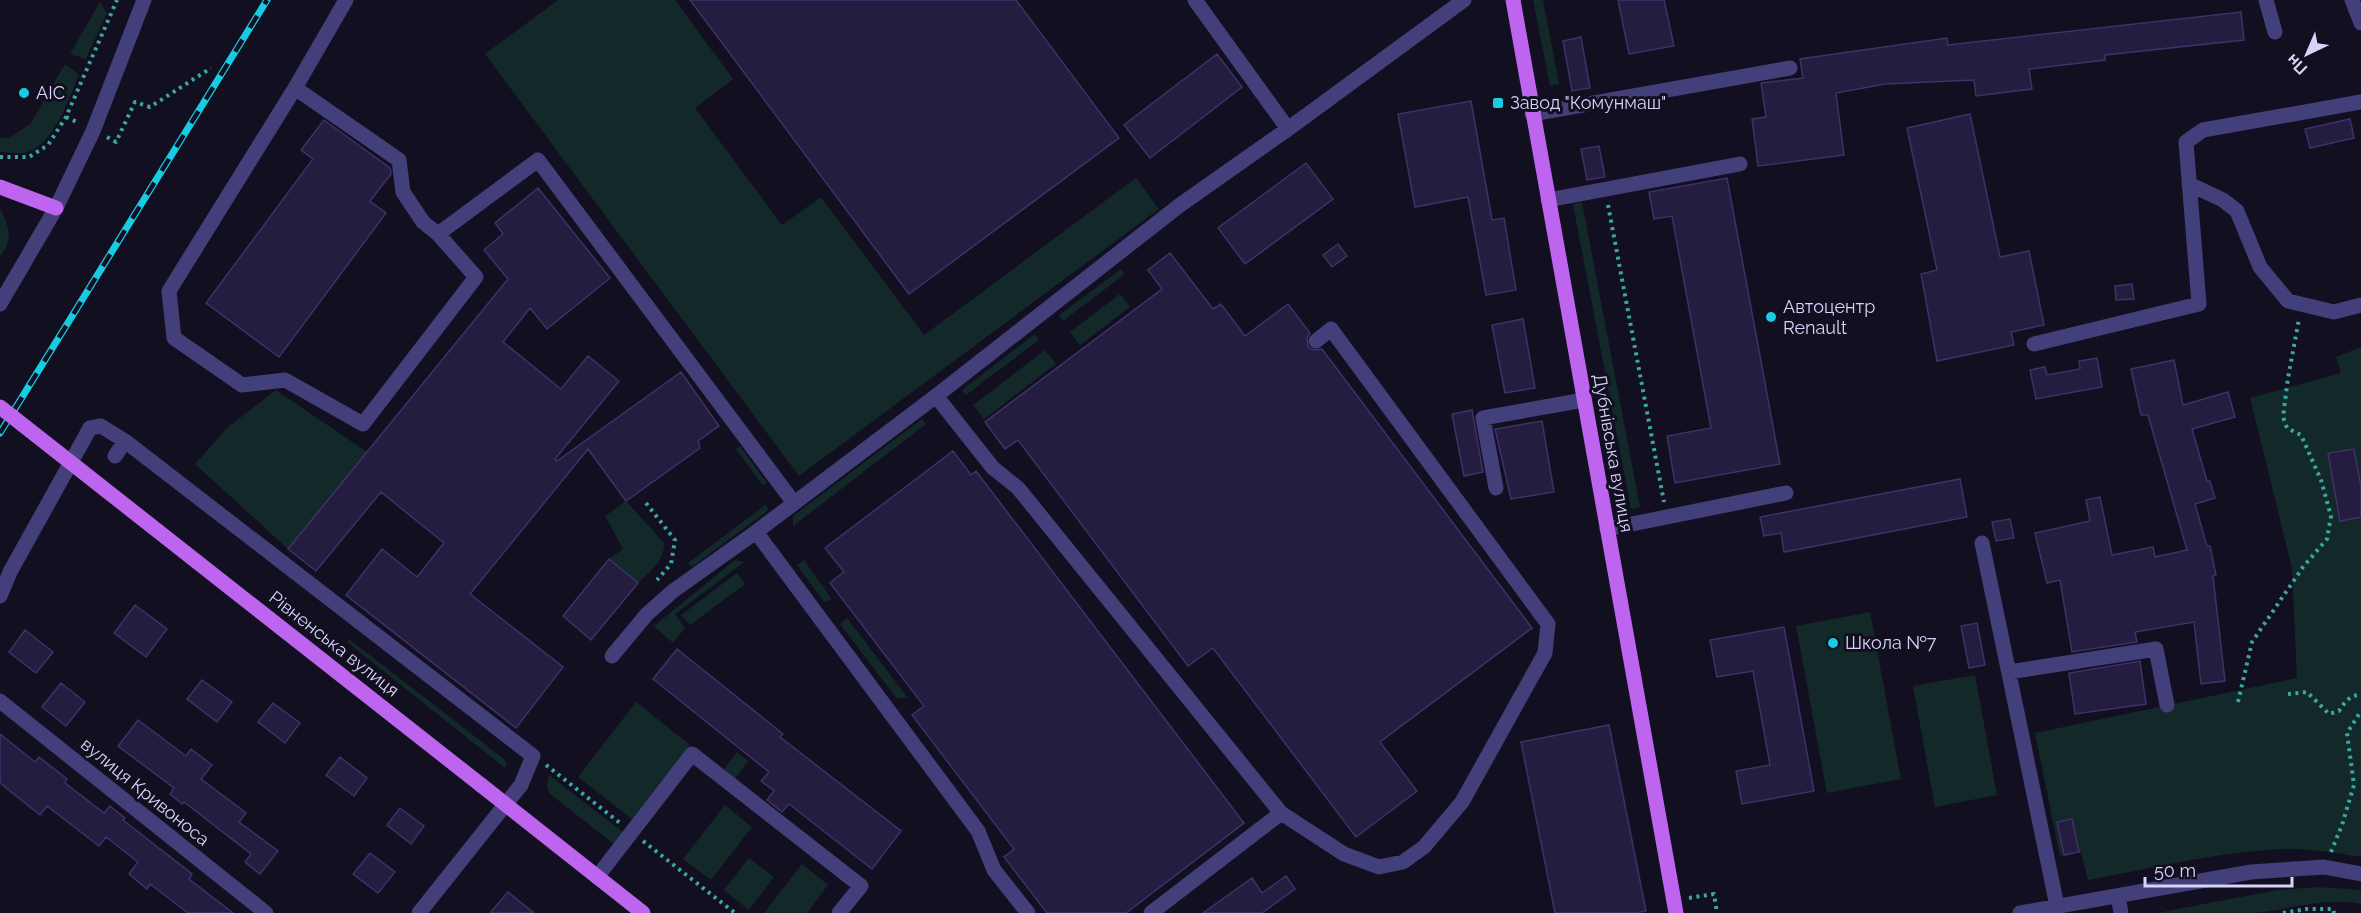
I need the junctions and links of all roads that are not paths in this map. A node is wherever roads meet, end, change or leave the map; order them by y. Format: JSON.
{"nodes":[{"id":1,"x":144,"y":0,"type":"edge"},
{"id":2,"x":346,"y":0,"type":"edge"},
{"id":3,"x":1464,"y":0,"type":"edge"},
{"id":4,"x":1513,"y":0,"type":"edge"},
{"id":5,"x":2266,"y":0,"type":"edge"},
{"id":6,"x":2352,"y":0,"type":"edge"},
{"id":7,"x":1201,"y":2,"type":"edge"},
{"id":8,"x":2361,"y":23,"type":"edge"},
{"id":9,"x":2275,"y":32,"type":"dead end"},
{"id":10,"x":1790,"y":68,"type":"dead end"},
{"id":11,"x":296,"y":88,"type":"junction"},
{"id":12,"x":2361,"y":102,"type":"edge"},
{"id":13,"x":1532,"y":114,"type":"junction"},
{"id":14,"x":1288,"y":129,"type":"junction"},
{"id":15,"x":1740,"y":164,"type":"dead end"},
{"id":16,"x":2189,"y":184,"type":"junction"},
{"id":17,"x":0,"y":187,"type":"edge"},
{"id":18,"x":1548,"y":200,"type":"junction"},
{"id":19,"x":56,"y":208,"type":"junction"},
{"id":20,"x":438,"y":234,"type":"junction"},
{"id":21,"x":2,"y":297,"type":"edge"},
{"id":22,"x":2361,"y":305,"type":"edge"},
{"id":23,"x":1316,"y":340,"type":"dead end"},
{"id":24,"x":2034,"y":344,"type":"dead end"},
{"id":25,"x":936,"y":396,"type":"junction"},
{"id":26,"x":1584,"y":400,"type":"junction"},
{"id":27,"x":0,"y":406,"type":"edge"},
{"id":28,"x":125,"y":441,"type":"junction"},
{"id":29,"x":115,"y":456,"type":"dead end"},
{"id":30,"x":1496,"y":488,"type":"dead end"},
{"id":31,"x":1786,"y":493,"type":"dead end"},
{"id":32,"x":794,"y":504,"type":"junction"},
{"id":33,"x":1607,"y":529,"type":"junction"},
{"id":34,"x":756,"y":532,"type":"junction"},
{"id":35,"x":1982,"y":543,"type":"dead end"},
{"id":36,"x":0,"y":596,"type":"edge"},
{"id":37,"x":612,"y":656,"type":"dead end"},
{"id":38,"x":2009,"y":672,"type":"junction"},
{"id":39,"x":0,"y":701,"type":"edge"},
{"id":40,"x":2167,"y":705,"type":"dead end"},
{"id":41,"x":505,"y":805,"type":"junction"},
{"id":42,"x":1281,"y":813,"type":"junction"},
{"id":43,"x":2361,"y":874,"type":"edge"},
{"id":44,"x":597,"y":877,"type":"junction"},
{"id":45,"x":2118,"y":896,"type":"junction"},
{"id":46,"x":2057,"y":906,"type":"junction"},
{"id":47,"x":1675,"y":907,"type":"edge"},
{"id":48,"x":266,"y":913,"type":"edge"},
{"id":49,"x":419,"y":913,"type":"edge"},
{"id":50,"x":643,"y":913,"type":"edge"},
{"id":51,"x":839,"y":913,"type":"edge"},
{"id":52,"x":1028,"y":913,"type":"edge"},
{"id":53,"x":1150,"y":913,"type":"edge"},
{"id":54,"x":2020,"y":913,"type":"edge"},
{"id":55,"x":2121,"y":913,"type":"edge"}],
"edges":[{"from":1,"to":19,"type":"street"},
{"from":2,"to":11,"type":"street"},
{"from":3,"to":14,"type":"street"},
{"from":4,"to":13,"type":"main road","name":"Дубнівська вулиця"},
{"from":5,"to":9,"type":"street"},
{"from":6,"to":8,"type":"street"},
{"from":7,"to":14,"type":"street"},
{"from":10,"to":13,"type":"street"},
{"from":11,"to":20,"type":"street"},
{"from":11,"to":20,"type":"street"},
{"from":12,"to":16,"type":"street"},
{"from":13,"to":18,"type":"main road","name":"Дубнівська вулиця"},
{"from":14,"to":25,"type":"street"},
{"from":15,"to":18,"type":"street"},
{"from":16,"to":22,"type":"street"},
{"from":16,"to":24,"type":"street"},
{"from":17,"to":19,"type":"main road"},
{"from":18,"to":26,"type":"main road","name":"Дубнівська вулиця"},
{"from":19,"to":21,"type":"street"},
{"from":20,"to":32,"type":"street"},
{"from":23,"to":42,"type":"street"},
{"from":25,"to":32,"type":"street"},
{"from":25,"to":42,"type":"street"},
{"from":26,"to":30,"type":"street"},
{"from":26,"to":33,"type":"main road","name":"Дубнівська вулиця"},
{"from":27,"to":41,"type":"main road","name":"Рівненська вулиця","bridge":true},
{"from":28,"to":29,"type":"street"},
{"from":28,"to":36,"type":"street"},
{"from":28,"to":41,"type":"street"},
{"from":31,"to":33,"type":"street"},
{"from":32,"to":34,"type":"street"},
{"from":33,"to":47,"type":"main road","name":"Дубнівська вулиця"},
{"from":34,"to":37,"type":"street"},
{"from":34,"to":52,"type":"street"},
{"from":35,"to":38,"type":"street"},
{"from":38,"to":40,"type":"street"},
{"from":38,"to":46,"type":"street"},
{"from":39,"to":48,"type":"street","name":"вулиця Кривоноса"},
{"from":41,"to":44,"type":"main road","name":"Рівненська вулиця"},
{"from":41,"to":49,"type":"street"},
{"from":42,"to":53,"type":"street"},
{"from":43,"to":45,"type":"street"},
{"from":44,"to":50,"type":"main road","name":"Рівненська вулиця"},
{"from":44,"to":51,"type":"street"},
{"from":45,"to":46,"type":"street"},
{"from":45,"to":55,"type":"street"},
{"from":46,"to":54,"type":"street"}]}
